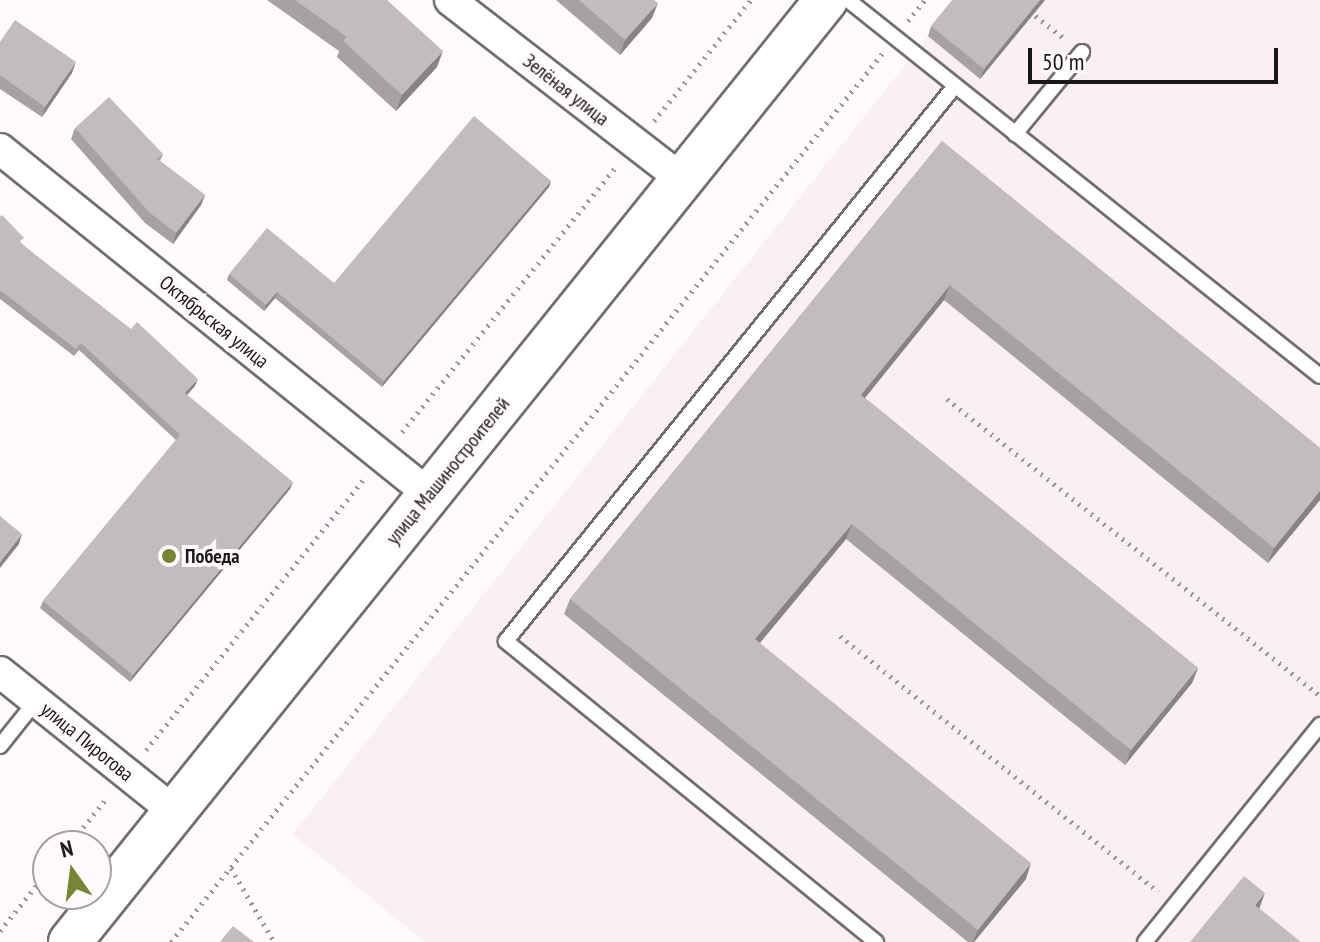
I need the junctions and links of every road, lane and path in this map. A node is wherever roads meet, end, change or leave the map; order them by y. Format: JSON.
{"nodes":[{"id":1,"x":450,"y":0,"type":"edge"},
{"id":2,"x":751,"y":0,"type":"edge"},
{"id":3,"x":826,"y":0,"type":"edge"},
{"id":4,"x":848,"y":0,"type":"edge"},
{"id":5,"x":925,"y":0,"type":"edge"},
{"id":6,"x":1025,"y":7,"type":"edge"},
{"id":7,"x":895,"y":38,"type":"junction"},
{"id":8,"x":1082,"y":52,"type":"joint"},
{"id":9,"x":955,"y":86,"type":"junction"},
{"id":10,"x":1015,"y":134,"type":"junction"},
{"id":11,"x":635,"y":143,"type":"junction"},
{"id":12,"x":0,"y":149,"type":"edge"},
{"id":13,"x":682,"y":179,"type":"junction"},
{"id":14,"x":1320,"y":376,"type":"edge"},
{"id":15,"x":947,"y":399,"type":"dead end"},
{"id":16,"x":382,"y":457,"type":"junction"},
{"id":17,"x":429,"y":494,"type":"junction"},
{"id":18,"x":840,"y":636,"type":"dead end"},
{"id":19,"x":0,"y":672,"type":"edge"},
{"id":20,"x":1320,"y":696,"type":"edge"},
{"id":21,"x":36,"y":701,"type":"junction"},
{"id":22,"x":1320,"y":725,"type":"edge"},
{"id":23,"x":0,"y":746,"type":"edge"},
{"id":24,"x":126,"y":774,"type":"junction"},
{"id":25,"x":175,"y":812,"type":"junction"},
{"id":26,"x":81,"y":830,"type":"edge"},
{"id":27,"x":231,"y":868,"type":"junction"},
{"id":28,"x":32,"y":891,"type":"edge"},
{"id":29,"x":1175,"y":905,"type":"junction"},
{"id":30,"x":0,"y":931,"type":"edge"},
{"id":31,"x":70,"y":942,"type":"edge"},
{"id":32,"x":171,"y":942,"type":"edge"},
{"id":33,"x":274,"y":942,"type":"edge"},
{"id":34,"x":876,"y":942,"type":"edge"},
{"id":35,"x":1145,"y":942,"type":"edge"}],
"edges":[{"from":1,"to":11,"type":"street","name":"Зелёная улица"},
{"from":2,"to":11,"type":"path"},
{"from":3,"to":13,"type":"main road","name":"улица Машиностроителей"},
{"from":4,"to":7,"type":"lane"},
{"from":5,"to":7,"type":"path"},
{"from":6,"to":8,"type":"path"},
{"from":7,"to":9,"type":"lane"},
{"from":7,"to":27,"type":"path"},
{"from":8,"to":10,"type":"lane"},
{"from":9,"to":10,"type":"lane"},
{"from":9,"to":34,"type":"lane"},
{"from":10,"to":14,"type":"lane"},
{"from":11,"to":13,"type":"street","name":"Зелёная улица"},
{"from":11,"to":16,"type":"path"},
{"from":12,"to":16,"type":"street","name":"Октябрьская улица"},
{"from":13,"to":17,"type":"main road","name":"улица Машиностроителей"},
{"from":15,"to":20,"type":"path"},
{"from":16,"to":17,"type":"street","name":"Октябрьская улица"},
{"from":16,"to":24,"type":"path"},
{"from":17,"to":25,"type":"main road","name":"улица Машиностроителей"},
{"from":18,"to":29,"type":"path"},
{"from":19,"to":21,"type":"street","name":"улица Пирогова"},
{"from":21,"to":23,"type":"lane"},
{"from":21,"to":24,"type":"street","name":"улица Пирогова"},
{"from":22,"to":29,"type":"lane"},
{"from":24,"to":25,"type":"street","name":"улица Пирогова"},
{"from":24,"to":26,"type":"path"},
{"from":25,"to":31,"type":"main road","name":"улица Машиностроителей"},
{"from":27,"to":32,"type":"path"},
{"from":27,"to":33,"type":"path"},
{"from":28,"to":30,"type":"path"},
{"from":29,"to":35,"type":"lane"}]}
